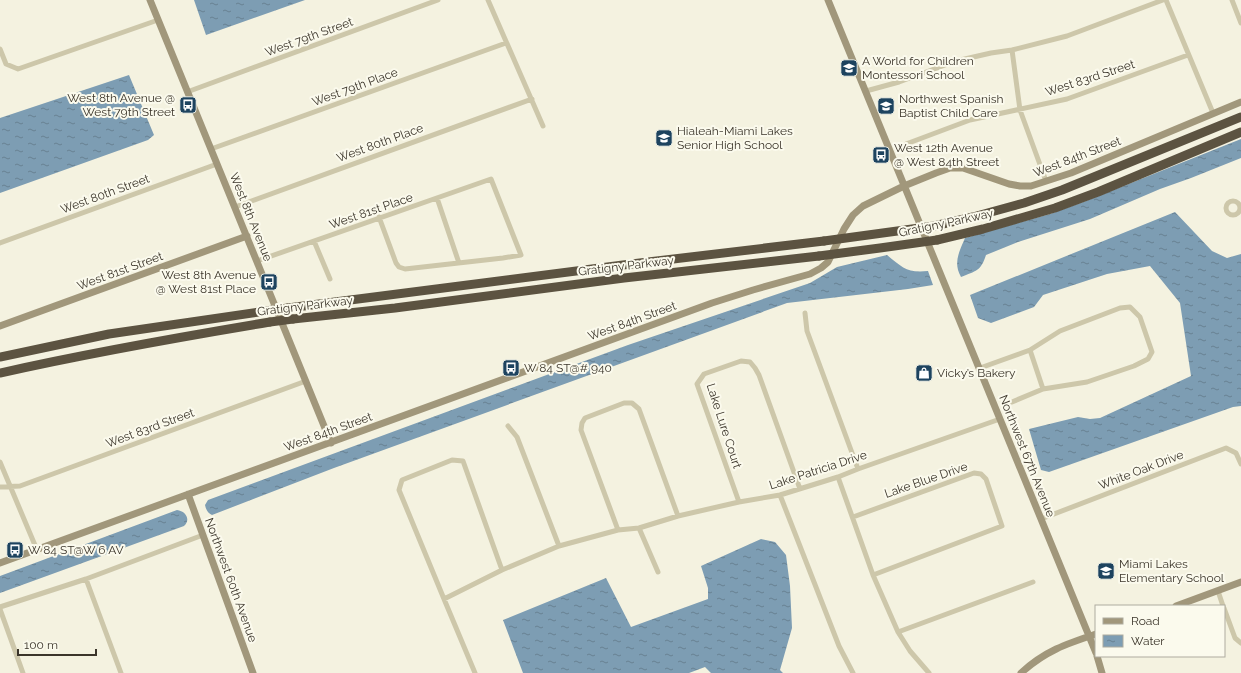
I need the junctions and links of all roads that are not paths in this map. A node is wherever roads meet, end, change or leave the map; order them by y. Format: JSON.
{"nodes":[{"id":1,"x":150,"y":0,"type":"edge"},
{"id":2,"x":438,"y":0,"type":"edge"},
{"id":3,"x":488,"y":0,"type":"edge"},
{"id":4,"x":828,"y":0,"type":"edge"},
{"id":5,"x":1163,"y":0,"type":"edge"},
{"id":6,"x":1166,"y":0,"type":"edge"},
{"id":7,"x":1232,"y":0,"type":"edge"},
{"id":8,"x":158,"y":20,"type":"junction"},
{"id":9,"x":1240,"y":20,"type":"edge"},
{"id":10,"x":506,"y":43,"type":"junction"},
{"id":11,"x":0,"y":49,"type":"edge"},
{"id":12,"x":1012,"y":50,"type":"junction"},
{"id":13,"x":1188,"y":55,"type":"junction"},
{"id":14,"x":866,"y":91,"type":"junction"},
{"id":15,"x":187,"y":92,"type":"junction"},
{"id":16,"x":532,"y":99,"type":"junction"},
{"id":17,"x":1241,"y":102,"type":"edge"},
{"id":18,"x":1020,"y":110,"type":"junction"},
{"id":19,"x":1213,"y":113,"type":"junction"},
{"id":20,"x":1241,"y":117,"type":"edge"},
{"id":21,"x":543,"y":126,"type":"dead end"},
{"id":22,"x":1241,"y":132,"type":"edge"},
{"id":23,"x":906,"y":144,"type":"dead end"},
{"id":24,"x":211,"y":149,"type":"junction"},
{"id":25,"x":217,"y":164,"type":"junction"},
{"id":26,"x":1046,"y":181,"type":"junction"},
{"id":27,"x":904,"y":186,"type":"junction"},
{"id":28,"x":437,"y":198,"type":"junction"},
{"id":29,"x":234,"y":207,"type":"junction"},
{"id":30,"x":379,"y":217,"type":"junction"},
{"id":31,"x":247,"y":236,"type":"junction"},
{"id":32,"x":314,"y":241,"type":"junction"},
{"id":33,"x":0,"y":243,"type":"edge"},
{"id":34,"x":257,"y":261,"type":"junction"},
{"id":35,"x":460,"y":263,"type":"junction"},
{"id":36,"x":330,"y":279,"type":"dead end"},
{"id":37,"x":805,"y":313,"type":"dead end"},
{"id":38,"x":0,"y":326,"type":"edge"},
{"id":39,"x":1030,"y":350,"type":"junction"},
{"id":40,"x":2,"y":356,"type":"edge"},
{"id":41,"x":56,"y":361,"type":"junction"},
{"id":42,"x":980,"y":368,"type":"junction"},
{"id":43,"x":0,"y":373,"type":"edge"},
{"id":44,"x":0,"y":379,"type":"edge"},
{"id":45,"x":306,"y":382,"type":"junction"},
{"id":46,"x":1044,"y":389,"type":"junction"},
{"id":47,"x":1012,"y":402,"type":"dead end"},
{"id":48,"x":1000,"y":419,"type":"junction"},
{"id":49,"x":508,"y":426,"type":"dead end"},
{"id":50,"x":331,"y":442,"type":"junction"},
{"id":51,"x":0,"y":462,"type":"edge"},
{"id":52,"x":1241,"y":464,"type":"edge"},
{"id":53,"x":858,"y":469,"type":"junction"},
{"id":54,"x":838,"y":477,"type":"junction"},
{"id":55,"x":0,"y":487,"type":"edge"},
{"id":56,"x":10,"y":487,"type":"junction"},
{"id":57,"x":800,"y":489,"type":"junction"},
{"id":58,"x":188,"y":494,"type":"junction"},
{"id":59,"x":780,"y":495,"type":"junction"},
{"id":60,"x":739,"y":502,"type":"junction"},
{"id":61,"x":678,"y":516,"type":"junction"},
{"id":62,"x":853,"y":517,"type":"junction"},
{"id":63,"x":1041,"y":518,"type":"junction"},
{"id":64,"x":639,"y":528,"type":"junction"},
{"id":65,"x":618,"y":530,"type":"junction"},
{"id":66,"x":203,"y":535,"type":"junction"},
{"id":67,"x":559,"y":546,"type":"junction"},
{"id":68,"x":37,"y":550,"type":"junction"},
{"id":69,"x":0,"y":563,"type":"edge"},
{"id":70,"x":502,"y":570,"type":"junction"},
{"id":71,"x":658,"y":572,"type":"dead end"},
{"id":72,"x":873,"y":575,"type":"junction"},
{"id":73,"x":86,"y":579,"type":"junction"},
{"id":74,"x":1033,"y":582,"type":"dead end"},
{"id":75,"x":1241,"y":582,"type":"edge"},
{"id":76,"x":1218,"y":591,"type":"junction"},
{"id":77,"x":444,"y":599,"type":"junction"},
{"id":78,"x":1179,"y":605,"type":"edge"},
{"id":79,"x":1223,"y":605,"type":"edge"},
{"id":80,"x":0,"y":608,"type":"edge"},
{"id":81,"x":1225,"y":610,"type":"edge"},
{"id":82,"x":898,"y":632,"type":"junction"},
{"id":83,"x":1092,"y":635,"type":"edge"},
{"id":84,"x":1241,"y":643,"type":"edge"},
{"id":85,"x":1095,"y":646,"type":"edge"},
{"id":86,"x":1098,"y":658,"type":"edge"},
{"id":87,"x":23,"y":673,"type":"edge"},
{"id":88,"x":121,"y":673,"type":"edge"},
{"id":89,"x":253,"y":673,"type":"edge"},
{"id":90,"x":475,"y":673,"type":"edge"},
{"id":91,"x":853,"y":673,"type":"edge"},
{"id":92,"x":929,"y":673,"type":"edge"},
{"id":93,"x":1021,"y":673,"type":"edge"},
{"id":94,"x":1102,"y":673,"type":"edge"},
{"id":95,"x":1107,"y":673,"type":"edge"}],
"edges":[{"from":1,"to":8,"type":"street","name":"West 8th Avenue"},
{"from":2,"to":15,"type":"street","name":"West 79th Street"},
{"from":3,"to":10,"type":"street"},
{"from":4,"to":14,"type":"street","name":"Northwest 67th Avenue"},
{"from":5,"to":12,"type":"street"},
{"from":6,"to":13,"type":"street"},
{"from":7,"to":9,"type":"street"},
{"from":8,"to":11,"type":"street"},
{"from":8,"to":15,"type":"street","name":"West 8th Avenue"},
{"from":10,"to":16,"type":"street"},
{"from":10,"to":24,"type":"street","name":"West 79th Place"},
{"from":12,"to":14,"type":"street"},
{"from":12,"to":18,"type":"street"},
{"from":13,"to":18,"type":"street","name":"West 83rd Street"},
{"from":13,"to":19,"type":"street"},
{"from":14,"to":27,"type":"street","name":"Northwest 67th Avenue"},
{"from":15,"to":24,"type":"street","name":"West 8th Avenue"},
{"from":16,"to":21,"type":"street"},
{"from":16,"to":29,"type":"street","name":"West 80th Place"},
{"from":17,"to":19,"type":"street","name":"West 84th Street"},
{"from":18,"to":23,"type":"street","name":"West 83rd Street"},
{"from":18,"to":26,"type":"street"},
{"from":19,"to":26,"type":"street","name":"West 84th Street"},
{"from":20,"to":40,"type":"highway","name":"Gratigny Parkway","bridge":true},
{"from":22,"to":41,"type":"highway","name":"Gratigny Parkway","bridge":true},
{"from":24,"to":25,"type":"street","name":"West 8th Avenue"},
{"from":25,"to":29,"type":"street","name":"West 8th Avenue"},
{"from":25,"to":33,"type":"street","name":"West 80th Street"},
{"from":26,"to":27,"type":"street","name":"West 84th Street"},
{"from":27,"to":42,"type":"street","name":"Northwest 67th Avenue"},
{"from":27,"to":50,"type":"street","name":"West 84th Street"},
{"from":28,"to":30,"type":"street","name":"West 81st Place"},
{"from":28,"to":35,"type":"street"},
{"from":28,"to":35,"type":"street","name":"West 81st Place"},
{"from":29,"to":31,"type":"street","name":"West 8th Avenue"},
{"from":30,"to":32,"type":"street","name":"West 81st Place"},
{"from":30,"to":35,"type":"street"},
{"from":31,"to":34,"type":"street","name":"West 8th Avenue"},
{"from":31,"to":38,"type":"street","name":"West 81st Street"},
{"from":32,"to":34,"type":"street","name":"West 81st Place"},
{"from":32,"to":36,"type":"street"},
{"from":34,"to":45,"type":"street","name":"West 8th Avenue"},
{"from":37,"to":53,"type":"street"},
{"from":39,"to":42,"type":"street"},
{"from":39,"to":46,"type":"street"},
{"from":39,"to":46,"type":"street"},
{"from":41,"to":43,"type":"highway","name":"Gratigny Parkway"},
{"from":41,"to":44,"type":"highway"},
{"from":42,"to":48,"type":"street","name":"Northwest 67th Avenue"},
{"from":45,"to":50,"type":"street","name":"West 8th Avenue"},
{"from":45,"to":56,"type":"street","name":"West 83rd Street"},
{"from":46,"to":47,"type":"street"},
{"from":48,"to":53,"type":"street","name":"Lake Patricia Drive"},
{"from":48,"to":63,"type":"street","name":"Northwest 67th Avenue"},
{"from":49,"to":67,"type":"street"},
{"from":50,"to":58,"type":"street","name":"West 84th Street"},
{"from":51,"to":56,"type":"street"},
{"from":52,"to":63,"type":"street","name":"White Oak Drive"},
{"from":53,"to":54,"type":"street","name":"Lake Patricia Drive"},
{"from":54,"to":57,"type":"street","name":"Lake Patricia Drive"},
{"from":54,"to":62,"type":"street"},
{"from":55,"to":56,"type":"street","name":"West 83rd Street"},
{"from":56,"to":68,"type":"street"},
{"from":57,"to":59,"type":"street","name":"Lake Patricia Drive"},
{"from":57,"to":60,"type":"street","name":"Lake Lure Court"},
{"from":58,"to":66,"type":"street","name":"Northwest 60th Avenue"},
{"from":58,"to":68,"type":"street","name":"West 84th Street"},
{"from":59,"to":60,"type":"street","name":"Lake Patricia Drive"},
{"from":59,"to":91,"type":"street"},
{"from":60,"to":61,"type":"street","name":"Lake Patricia Drive"},
{"from":61,"to":64,"type":"street","name":"Lake Patricia Drive"},
{"from":61,"to":65,"type":"street"},
{"from":62,"to":72,"type":"street"},
{"from":62,"to":72,"type":"street","name":"Lake Blue Drive"},
{"from":63,"to":83,"type":"street","name":"Northwest 67th Avenue"},
{"from":64,"to":65,"type":"street","name":"Lake Patricia Drive"},
{"from":64,"to":71,"type":"street"},
{"from":65,"to":67,"type":"street","name":"Lake Patricia Drive"},
{"from":66,"to":73,"type":"street"},
{"from":66,"to":89,"type":"street","name":"Northwest 60th Avenue"},
{"from":67,"to":70,"type":"street","name":"Lake Patricia Drive"},
{"from":68,"to":69,"type":"street","name":"West 84th Street"},
{"from":70,"to":77,"type":"street","name":"Lake Patricia Drive"},
{"from":70,"to":77,"type":"street"},
{"from":72,"to":82,"type":"street"},
{"from":73,"to":80,"type":"street"},
{"from":73,"to":88,"type":"street"},
{"from":74,"to":82,"type":"street"},
{"from":75,"to":76,"type":"street"},
{"from":76,"to":78,"type":"street"},
{"from":76,"to":79,"type":"street"},
{"from":77,"to":90,"type":"street"},
{"from":80,"to":87,"type":"street"},
{"from":81,"to":84,"type":"street"},
{"from":82,"to":92,"type":"street"},
{"from":83,"to":85,"type":"street","name":"Northwest 67th Avenue"},
{"from":83,"to":93,"type":"street"},
{"from":86,"to":94,"type":"street","name":"Northwest 67th Avenue"},
{"from":86,"to":95,"type":"street","name":"Northwest 67th Avenue"}]}
